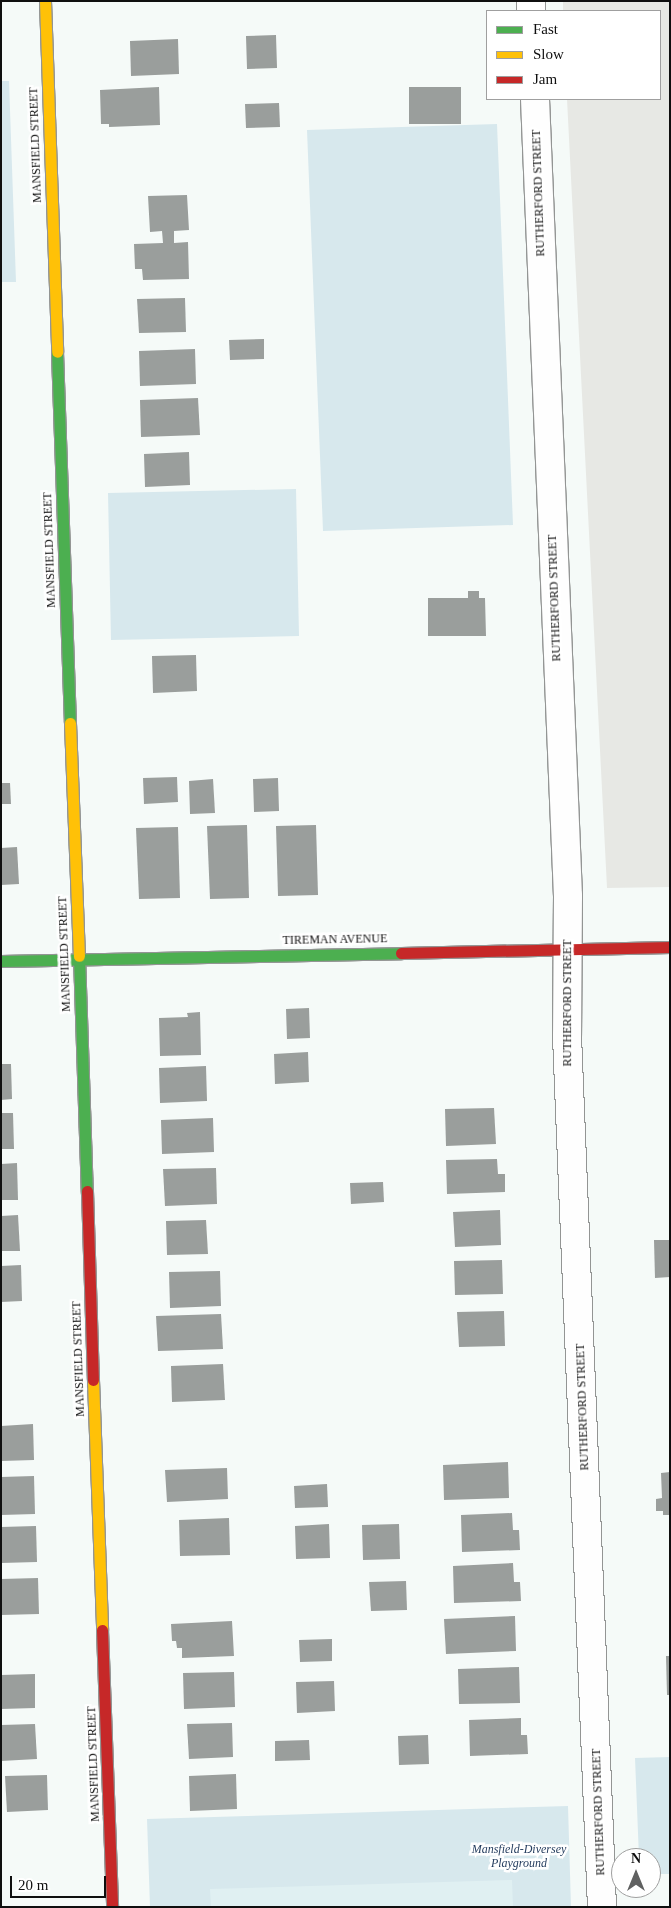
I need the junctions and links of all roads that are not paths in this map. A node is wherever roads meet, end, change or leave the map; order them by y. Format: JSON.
{"nodes":[{"id":1,"x":45,"y":1,"type":"edge"},
{"id":2,"x":535,"y":100,"type":"edge"},
{"id":3,"x":670,"y":947,"type":"edge"},
{"id":4,"x":567,"y":949,"type":"junction"},
{"id":5,"x":79,"y":960,"type":"junction"},
{"id":6,"x":1,"y":961,"type":"edge"},
{"id":7,"x":112,"y":1907,"type":"edge"},
{"id":8,"x":602,"y":1907,"type":"edge"}],
"edges":[{"from":1,"to":5,"type":"street","name":"MANSFIELD STREET"},
{"from":2,"to":4,"type":"street","name":"RUTHERFORD STREET"},
{"from":3,"to":4,"type":"street","name":"TIREMAN AVENUE"},
{"from":4,"to":5,"type":"street","name":"TIREMAN AVENUE"},
{"from":4,"to":8,"type":"street","name":"RUTHERFORD STREET"},
{"from":5,"to":6,"type":"street","name":"TIREMAN AVENUE"},
{"from":5,"to":7,"type":"street","name":"MANSFIELD STREET"}]}
